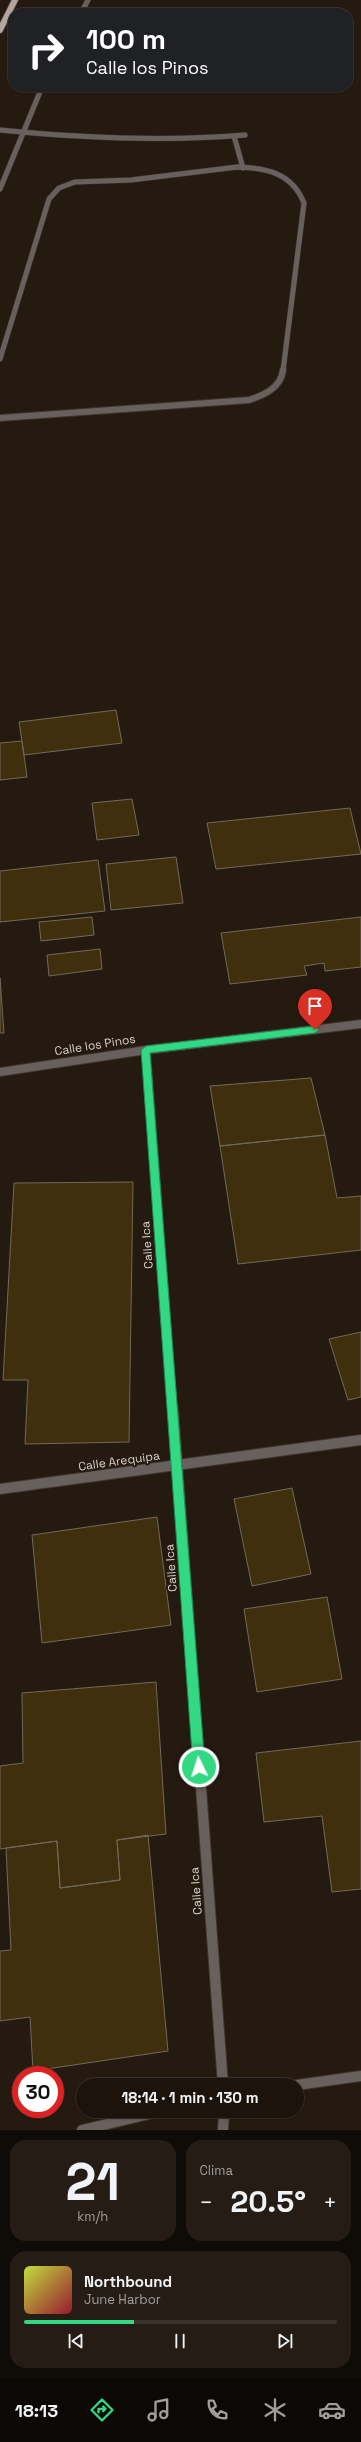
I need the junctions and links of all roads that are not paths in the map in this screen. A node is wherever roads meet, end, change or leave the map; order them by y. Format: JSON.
{"nodes":[{"id":1,"x":8,"y":14,"type":"edge"},
{"id":2,"x":0,"y":30,"type":"edge"},
{"id":3,"x":40,"y":92,"type":"edge"},
{"id":4,"x":0,"y":130,"type":"edge"},
{"id":5,"x":23,"y":133,"type":"junction"},
{"id":6,"x":245,"y":135,"type":"dead end"},
{"id":7,"x":234,"y":136,"type":"junction"},
{"id":8,"x":243,"y":168,"type":"junction"},
{"id":9,"x":0,"y":189,"type":"edge"},
{"id":10,"x":0,"y":359,"type":"edge"},
{"id":11,"x":0,"y":418,"type":"edge"},
{"id":12,"x":361,"y":1024,"type":"edge"},
{"id":13,"x":146,"y":1050,"type":"junction"},
{"id":14,"x":0,"y":1072,"type":"edge"},
{"id":15,"x":361,"y":1440,"type":"edge"},
{"id":16,"x":176,"y":1465,"type":"junction"},
{"id":17,"x":0,"y":1489,"type":"edge"},
{"id":18,"x":361,"y":2076,"type":"edge"},
{"id":19,"x":222,"y":2078,"type":"edge"},
{"id":20,"x":304,"y":2084,"type":"edge"},
{"id":21,"x":133,"y":2118,"type":"edge"},
{"id":22,"x":224,"y":2118,"type":"edge"},
{"id":23,"x":82,"y":2130,"type":"edge"},
{"id":24,"x":223,"y":2130,"type":"edge"}],
"edges":[{"from":1,"to":2,"type":"main road"},
{"from":3,"to":5,"type":"street"},
{"from":4,"to":5,"type":"street"},
{"from":5,"to":7,"type":"street"},
{"from":5,"to":9,"type":"street"},
{"from":6,"to":7,"type":"street"},
{"from":7,"to":8,"type":"street"},
{"from":8,"to":10,"type":"street"},
{"from":8,"to":11,"type":"street"},
{"from":12,"to":13,"type":"street","name":"Calle los Pinos"},
{"from":13,"to":14,"type":"street","name":"Calle los Pinos"},
{"from":13,"to":16,"type":"street","name":"Calle Ica"},
{"from":15,"to":16,"type":"street","name":"Calle Arequipa"},
{"from":16,"to":17,"type":"street","name":"Calle Arequipa"},
{"from":16,"to":19,"type":"street","name":"Calle Ica"},
{"from":18,"to":20,"type":"street"},
{"from":21,"to":23,"type":"street"},
{"from":22,"to":24,"type":"street"}]}
